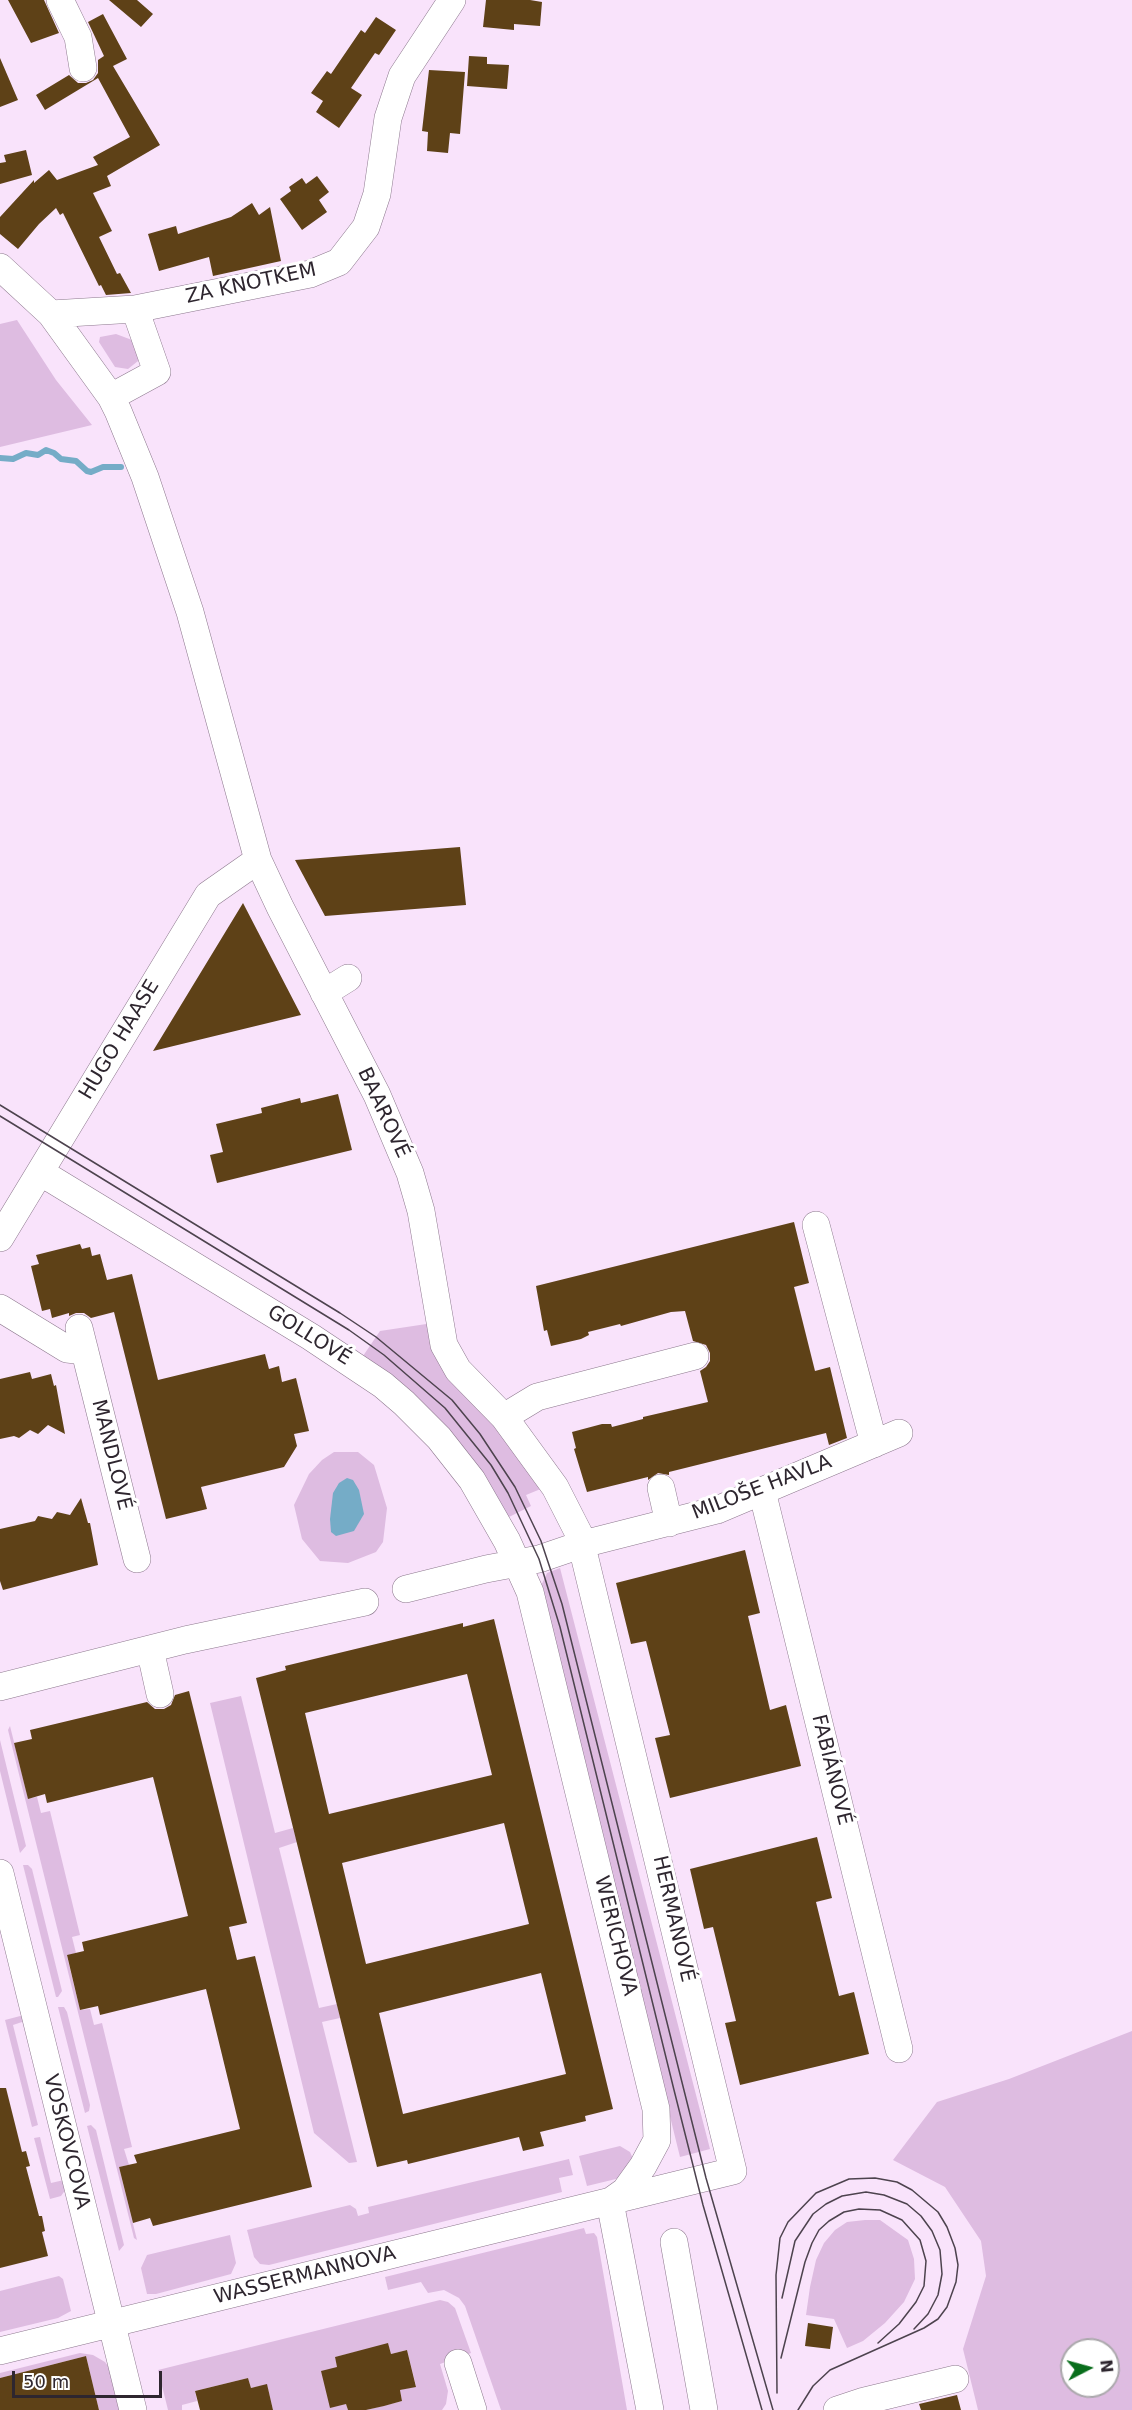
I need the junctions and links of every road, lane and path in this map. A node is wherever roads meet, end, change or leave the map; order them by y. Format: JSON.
{"nodes":[{"id":1,"x":60,"y":0,"type":"edge"},
{"id":2,"x":452,"y":0,"type":"edge"},
{"id":3,"x":83,"y":68,"type":"dead end"},
{"id":4,"x":0,"y":267,"type":"edge"},
{"id":5,"x":135,"y":309,"type":"junction"},
{"id":6,"x":51,"y":314,"type":"junction"},
{"id":7,"x":111,"y":397,"type":"junction"},
{"id":8,"x":258,"y":860,"type":"junction"},
{"id":9,"x":348,"y":978,"type":"dead end"},
{"id":10,"x":324,"y":993,"type":"junction"},
{"id":11,"x":40,"y":1172,"type":"junction"},
{"id":12,"x":816,"y":1225,"type":"dead end"},
{"id":13,"x":0,"y":1238,"type":"edge"},
{"id":14,"x":0,"y":1308,"type":"edge"},
{"id":15,"x":695,"y":1356,"type":"dead end"},
{"id":16,"x":504,"y":1417,"type":"junction"},
{"id":17,"x":899,"y":1433,"type":"dead end"},
{"id":18,"x":874,"y":1444,"type":"junction"},
{"id":19,"x":661,"y":1488,"type":"dead end"},
{"id":20,"x":762,"y":1491,"type":"junction"},
{"id":21,"x":669,"y":1522,"type":"junction"},
{"id":22,"x":583,"y":1544,"type":"junction"},
{"id":23,"x":512,"y":1553,"type":"junction"},
{"id":24,"x":137,"y":1559,"type":"dead end"},
{"id":25,"x":406,"y":1590,"type":"dead end"},
{"id":26,"x":365,"y":1602,"type":"dead end"},
{"id":27,"x":150,"y":1649,"type":"junction"},
{"id":28,"x":0,"y":1687,"type":"edge"},
{"id":29,"x":160,"y":1694,"type":"dead end"},
{"id":30,"x":0,"y":1874,"type":"edge"},
{"id":31,"x":899,"y":2049,"type":"dead end"},
{"id":32,"x":610,"y":2202,"type":"junction"},
{"id":33,"x":674,"y":2242,"type":"dead end"},
{"id":34,"x":112,"y":2324,"type":"junction"},
{"id":35,"x":0,"y":2351,"type":"edge"},
{"id":36,"x":458,"y":2363,"type":"dead end"},
{"id":37,"x":955,"y":2379,"type":"dead end"},
{"id":38,"x":134,"y":2410,"type":"edge"},
{"id":39,"x":472,"y":2410,"type":"edge"},
{"id":40,"x":650,"y":2410,"type":"edge"},
{"id":41,"x":704,"y":2410,"type":"edge"},
{"id":42,"x":837,"y":2410,"type":"edge"}],
"edges":[{"from":1,"to":3,"type":"street"},
{"from":2,"to":5,"type":"street","name":"ZA KNOTKEM"},
{"from":4,"to":6,"type":"street","name":"BAAROVÉ"},
{"from":5,"to":6,"type":"street","name":"ZA KNOTKEM"},
{"from":5,"to":7,"type":"street"},
{"from":6,"to":7,"type":"street","name":"BAAROVÉ"},
{"from":7,"to":8,"type":"street","name":"BAAROVÉ"},
{"from":8,"to":10,"type":"street","name":"BAAROVÉ"},
{"from":8,"to":11,"type":"street","name":"HUGO HAASE"},
{"from":9,"to":10,"type":"street"},
{"from":10,"to":16,"type":"street","name":"BAAROVÉ"},
{"from":11,"to":13,"type":"street","name":"HUGO HAASE"},
{"from":11,"to":23,"type":"street","name":"GOLLOVÉ"},
{"from":12,"to":18,"type":"street"},
{"from":14,"to":24,"type":"street","name":"MANDLOVÉ"},
{"from":15,"to":16,"type":"street"},
{"from":16,"to":22,"type":"street","name":"BAAROVÉ"},
{"from":17,"to":18,"type":"street","name":"MILOŠE HAVLA"},
{"from":18,"to":20,"type":"street","name":"MILOŠE HAVLA"},
{"from":19,"to":21,"type":"street"},
{"from":20,"to":21,"type":"street","name":"MILOŠE HAVLA"},
{"from":20,"to":31,"type":"street","name":"FABIÁNOVÉ"},
{"from":21,"to":22,"type":"street","name":"MILOŠE HAVLA"},
{"from":22,"to":23,"type":"street","name":"MILOŠE HAVLA"},
{"from":22,"to":32,"type":"street","name":"HERMANOVÉ"},
{"from":23,"to":25,"type":"street"},
{"from":23,"to":32,"type":"street","name":"WERICHOVA"},
{"from":26,"to":27,"type":"street"},
{"from":27,"to":28,"type":"street"},
{"from":27,"to":29,"type":"street"},
{"from":30,"to":34,"type":"street","name":"VOSKOVCOVA"},
{"from":32,"to":34,"type":"street","name":"WASSERMANNOVA"},
{"from":32,"to":40,"type":"street"},
{"from":33,"to":41,"type":"street"},
{"from":34,"to":35,"type":"street","name":"WASSERMANNOVA"},
{"from":34,"to":38,"type":"street","name":"VOSKOVCOVA"},
{"from":36,"to":39,"type":"street"},
{"from":37,"to":42,"type":"street"}]}
